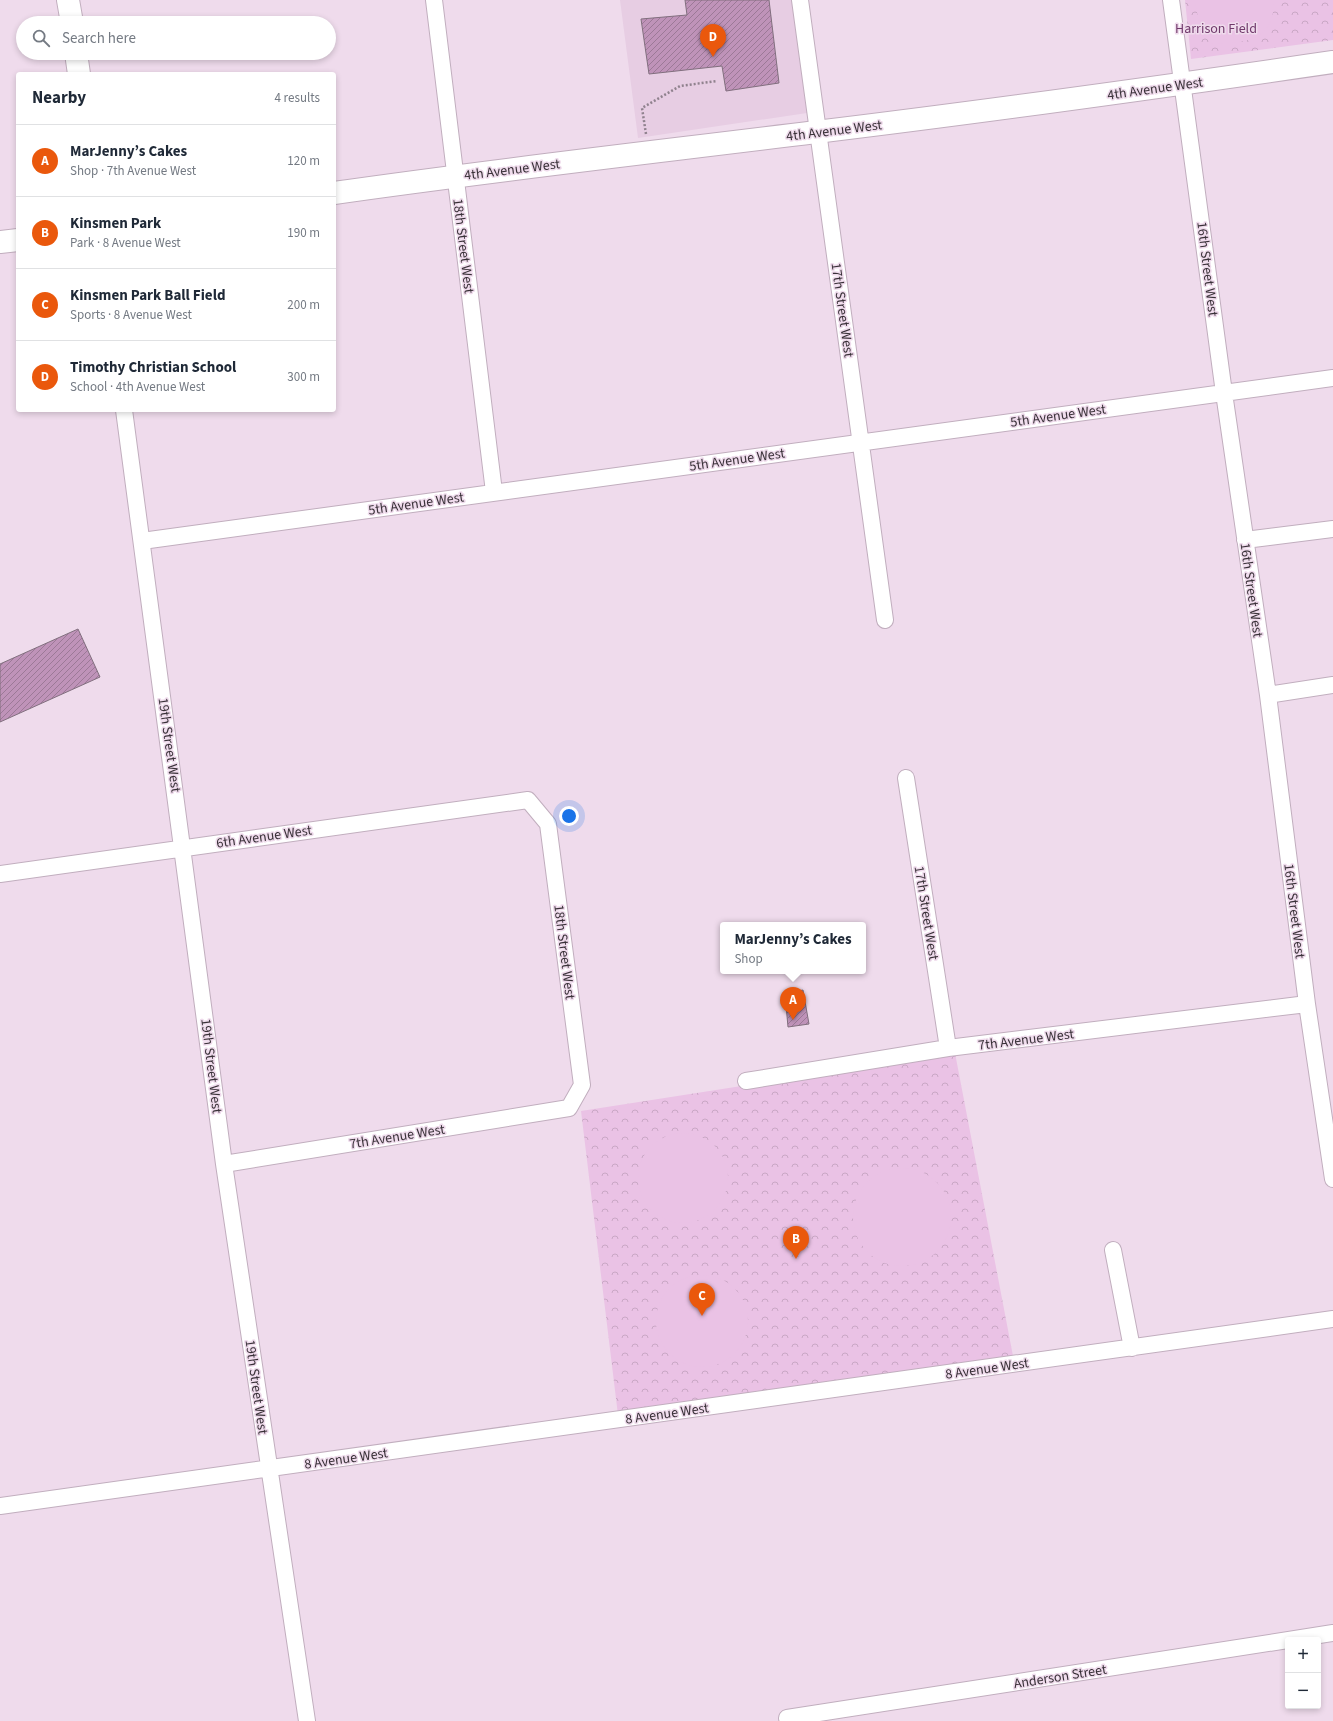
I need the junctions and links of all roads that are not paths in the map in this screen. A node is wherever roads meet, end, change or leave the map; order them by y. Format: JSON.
{"nodes":[{"id":1,"x":68,"y":0,"type":"edge"},
{"id":2,"x":434,"y":0,"type":"edge"},
{"id":3,"x":800,"y":0,"type":"edge"},
{"id":4,"x":1171,"y":0,"type":"edge"},
{"id":5,"x":71,"y":16,"type":"edge"},
{"id":6,"x":77,"y":60,"type":"edge"},
{"id":7,"x":1333,"y":62,"type":"edge"},
{"id":8,"x":79,"y":72,"type":"edge"},
{"id":9,"x":1184,"y":84,"type":"junction"},
{"id":10,"x":819,"y":132,"type":"junction"},
{"id":11,"x":455,"y":176,"type":"junction"},
{"id":12,"x":336,"y":193,"type":"edge"},
{"id":13,"x":16,"y":240,"type":"edge"},
{"id":14,"x":0,"y":242,"type":"edge"},
{"id":15,"x":1333,"y":378,"type":"edge"},
{"id":16,"x":1224,"y":393,"type":"junction"},
{"id":17,"x":124,"y":412,"type":"edge"},
{"id":18,"x":860,"y":443,"type":"junction"},
{"id":19,"x":494,"y":492,"type":"junction"},
{"id":20,"x":1333,"y":529,"type":"edge"},
{"id":21,"x":1245,"y":540,"type":"junction"},
{"id":22,"x":142,"y":541,"type":"junction"},
{"id":23,"x":885,"y":620,"type":"dead end"},
{"id":24,"x":1333,"y":685,"type":"edge"},
{"id":25,"x":1268,"y":695,"type":"junction"},
{"id":26,"x":906,"y":778,"type":"dead end"},
{"id":27,"x":528,"y":800,"type":"joint"},
{"id":28,"x":184,"y":847,"type":"junction"},
{"id":29,"x":0,"y":874,"type":"edge"},
{"id":30,"x":1307,"y":1004,"type":"junction"},
{"id":31,"x":948,"y":1048,"type":"junction"},
{"id":32,"x":746,"y":1081,"type":"dead end"},
{"id":33,"x":569,"y":1108,"type":"joint"},
{"id":34,"x":224,"y":1164,"type":"junction"},
{"id":35,"x":1333,"y":1180,"type":"edge"},
{"id":36,"x":1113,"y":1250,"type":"dead end"},
{"id":37,"x":1333,"y":1319,"type":"edge"},
{"id":38,"x":1132,"y":1348,"type":"junction"},
{"id":39,"x":270,"y":1469,"type":"junction"},
{"id":40,"x":0,"y":1506,"type":"edge"},
{"id":41,"x":1333,"y":1633,"type":"edge"},
{"id":42,"x":787,"y":1718,"type":"dead end"},
{"id":43,"x":306,"y":1721,"type":"edge"}],
"edges":[{"from":1,"to":5,"type":"street"},
{"from":2,"to":11,"type":"street","name":"18th Street West"},
{"from":3,"to":10,"type":"street","name":"17th Street West"},
{"from":4,"to":9,"type":"street","name":"16th Street West"},
{"from":6,"to":8,"type":"street"},
{"from":7,"to":9,"type":"street","name":"4th Avenue West"},
{"from":9,"to":10,"type":"street","name":"4th Avenue West"},
{"from":9,"to":16,"type":"street","name":"16th Street West"},
{"from":10,"to":11,"type":"street","name":"4th Avenue West"},
{"from":10,"to":18,"type":"street","name":"17th Street West"},
{"from":11,"to":12,"type":"street","name":"4th Avenue West"},
{"from":11,"to":19,"type":"street","name":"18th Street West"},
{"from":13,"to":14,"type":"street"},
{"from":15,"to":16,"type":"street","name":"5th Avenue West"},
{"from":16,"to":18,"type":"street","name":"5th Avenue West"},
{"from":16,"to":21,"type":"street","name":"16th Street West"},
{"from":17,"to":22,"type":"street","name":"19th Street West"},
{"from":18,"to":19,"type":"street","name":"5th Avenue West"},
{"from":18,"to":23,"type":"street","name":"17th Street West"},
{"from":19,"to":22,"type":"street","name":"5th Avenue West"},
{"from":20,"to":21,"type":"street"},
{"from":21,"to":25,"type":"street","name":"16th Street West"},
{"from":22,"to":28,"type":"street","name":"19th Street West"},
{"from":24,"to":25,"type":"street"},
{"from":25,"to":30,"type":"street","name":"16th Street West"},
{"from":26,"to":31,"type":"street","name":"17th Street West"},
{"from":27,"to":28,"type":"street","name":"6th Avenue West"},
{"from":27,"to":33,"type":"street","name":"18th Street West"},
{"from":28,"to":29,"type":"street","name":"6th Avenue West"},
{"from":28,"to":34,"type":"street","name":"19th Street West"},
{"from":30,"to":31,"type":"street","name":"7th Avenue West"},
{"from":30,"to":35,"type":"street","name":"16th Street West"},
{"from":31,"to":32,"type":"street","name":"7th Avenue West"},
{"from":33,"to":34,"type":"street","name":"7th Avenue West"},
{"from":34,"to":39,"type":"street","name":"19th Street West"},
{"from":36,"to":38,"type":"street"},
{"from":37,"to":38,"type":"street","name":"8 Avenue West"},
{"from":38,"to":39,"type":"street","name":"8 Avenue West"},
{"from":39,"to":40,"type":"street","name":"8 Avenue West"},
{"from":39,"to":43,"type":"street","name":"19th Street West"},
{"from":41,"to":42,"type":"street","name":"Anderson Street"}]}
